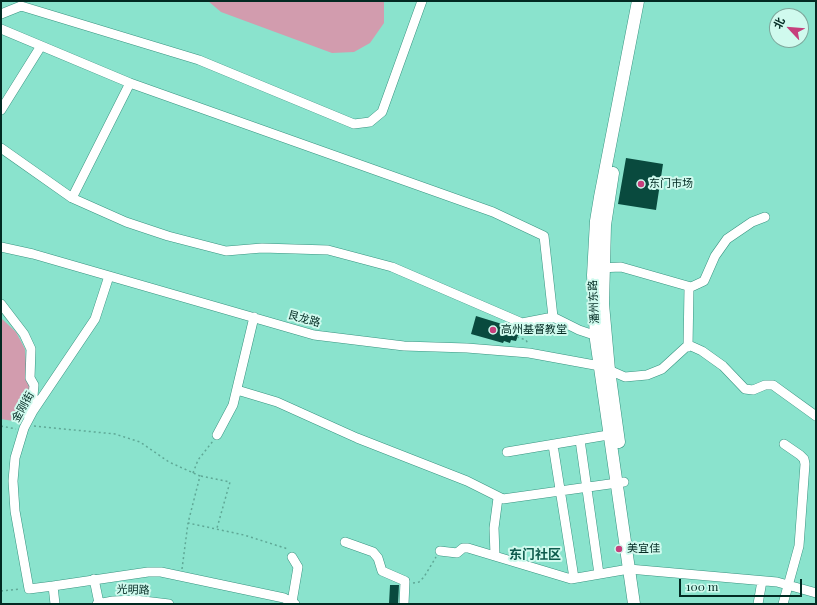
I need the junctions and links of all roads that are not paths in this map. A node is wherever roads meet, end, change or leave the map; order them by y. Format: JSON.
{"nodes":[{"id":1,"x":422,"y":1,"type":"edge"},
{"id":2,"x":638,"y":1,"type":"edge"},
{"id":3,"x":645,"y":1,"type":"edge"},
{"id":4,"x":1,"y":14,"type":"edge"},
{"id":5,"x":1,"y":29,"type":"edge"},
{"id":6,"x":41,"y":46,"type":"junction"},
{"id":7,"x":130,"y":83,"type":"junction"},
{"id":8,"x":1,"y":110,"type":"edge"},
{"id":9,"x":1,"y":148,"type":"edge"},
{"id":10,"x":72,"y":198,"type":"junction"},
{"id":11,"x":765,"y":217,"type":"dead end"},
{"id":12,"x":1,"y":247,"type":"edge"},
{"id":13,"x":598,"y":268,"type":"junction"},
{"id":14,"x":109,"y":276,"type":"junction"},
{"id":15,"x":691,"y":287,"type":"junction"},
{"id":16,"x":1,"y":304,"type":"edge"},
{"id":17,"x":254,"y":317,"type":"junction"},
{"id":18,"x":553,"y":317,"type":"junction"},
{"id":19,"x":601,"y":337,"type":"junction"},
{"id":20,"x":688,"y":347,"type":"junction"},
{"id":21,"x":604,"y":368,"type":"junction"},
{"id":22,"x":237,"y":390,"type":"junction"},
{"id":23,"x":816,"y":416,"type":"edge"},
{"id":24,"x":26,"y":425,"type":"junction"},
{"id":25,"x":614,"y":434,"type":"junction"},
{"id":26,"x":217,"y":435,"type":"road end"},
{"id":27,"x":580,"y":440,"type":"junction"},
{"id":28,"x":784,"y":444,"type":"dead end"},
{"id":29,"x":553,"y":445,"type":"junction"},
{"id":30,"x":507,"y":452,"type":"dead end"},
{"id":31,"x":620,"y":482,"type":"junction"},
{"id":32,"x":586,"y":488,"type":"junction"},
{"id":33,"x":560,"y":492,"type":"junction"},
{"id":34,"x":498,"y":498,"type":"junction"},
{"id":35,"x":345,"y":542,"type":"dead end"},
{"id":36,"x":440,"y":551,"type":"road end"},
{"id":37,"x":291,"y":553,"type":"road end"},
{"id":38,"x":495,"y":556,"type":"junction"},
{"id":39,"x":633,"y":570,"type":"junction"},
{"id":40,"x":600,"y":574,"type":"junction"},
{"id":41,"x":574,"y":578,"type":"junction"},
{"id":42,"x":94,"y":579,"type":"junction"},
{"id":43,"x":762,"y":581,"type":"junction"},
{"id":44,"x":790,"y":585,"type":"junction"},
{"id":45,"x":53,"y":586,"type":"junction"},
{"id":46,"x":816,"y":592,"type":"edge"},
{"id":47,"x":294,"y":603,"type":"edge"},
{"id":48,"x":55,"y":604,"type":"edge"},
{"id":49,"x":98,"y":604,"type":"edge"},
{"id":50,"x":169,"y":604,"type":"edge"},
{"id":51,"x":404,"y":604,"type":"edge"},
{"id":52,"x":634,"y":604,"type":"edge"},
{"id":53,"x":642,"y":604,"type":"edge"},
{"id":54,"x":758,"y":604,"type":"edge"},
{"id":55,"x":783,"y":604,"type":"edge"}],
"edges":[{"from":1,"to":4,"type":"street"},
{"from":2,"to":13,"type":"main road","name":"潘州东路"},
{"from":3,"to":13,"type":"main road","name":"潘州东路"},
{"from":5,"to":6,"type":"street"},
{"from":6,"to":7,"type":"street"},
{"from":6,"to":8,"type":"street"},
{"from":7,"to":10,"type":"street"},
{"from":7,"to":18,"type":"street"},
{"from":9,"to":10,"type":"street"},
{"from":10,"to":18,"type":"street"},
{"from":11,"to":15,"type":"street"},
{"from":12,"to":14,"type":"street","name":"艮龙路"},
{"from":13,"to":15,"type":"street"},
{"from":13,"to":19,"type":"main road","name":"潘州东路"},
{"from":14,"to":17,"type":"street","name":"艮龙路"},
{"from":14,"to":24,"type":"street","name":"金刚街"},
{"from":15,"to":20,"type":"street"},
{"from":16,"to":24,"type":"street"},
{"from":17,"to":21,"type":"street","name":"艮龙路"},
{"from":17,"to":22,"type":"street"},
{"from":18,"to":19,"type":"street"},
{"from":19,"to":21,"type":"main road","name":"潘州东路"},
{"from":20,"to":21,"type":"street","name":"艮龙路"},
{"from":20,"to":23,"type":"street"},
{"from":21,"to":25,"type":"main road","name":"潘州东路"},
{"from":22,"to":26,"type":"street"},
{"from":22,"to":34,"type":"street"},
{"from":24,"to":45,"type":"street","name":"金刚街"},
{"from":25,"to":27,"type":"street"},
{"from":25,"to":31,"type":"main road","name":"潘州东路"},
{"from":27,"to":29,"type":"street"},
{"from":27,"to":32,"type":"street"},
{"from":28,"to":44,"type":"street"},
{"from":29,"to":30,"type":"street"},
{"from":29,"to":33,"type":"street"},
{"from":31,"to":32,"type":"street"},
{"from":31,"to":39,"type":"main road","name":"潘州东路"},
{"from":32,"to":33,"type":"street"},
{"from":32,"to":40,"type":"street"},
{"from":33,"to":34,"type":"street"},
{"from":33,"to":41,"type":"street"},
{"from":34,"to":38,"type":"street"},
{"from":35,"to":51,"type":"street"},
{"from":36,"to":38,"type":"street"},
{"from":37,"to":47,"type":"street"},
{"from":38,"to":41,"type":"street"},
{"from":39,"to":40,"type":"street"},
{"from":39,"to":43,"type":"street"},
{"from":39,"to":52,"type":"main road","name":"潘州东路"},
{"from":39,"to":53,"type":"main road","name":"潘州东路"},
{"from":40,"to":41,"type":"street"},
{"from":42,"to":45,"type":"street"},
{"from":42,"to":47,"type":"street"},
{"from":42,"to":49,"type":"street"},
{"from":43,"to":44,"type":"street"},
{"from":43,"to":54,"type":"street"},
{"from":44,"to":46,"type":"street"},
{"from":44,"to":55,"type":"street"},
{"from":45,"to":48,"type":"street"},
{"from":49,"to":50,"type":"street","name":"光明路"}]}
